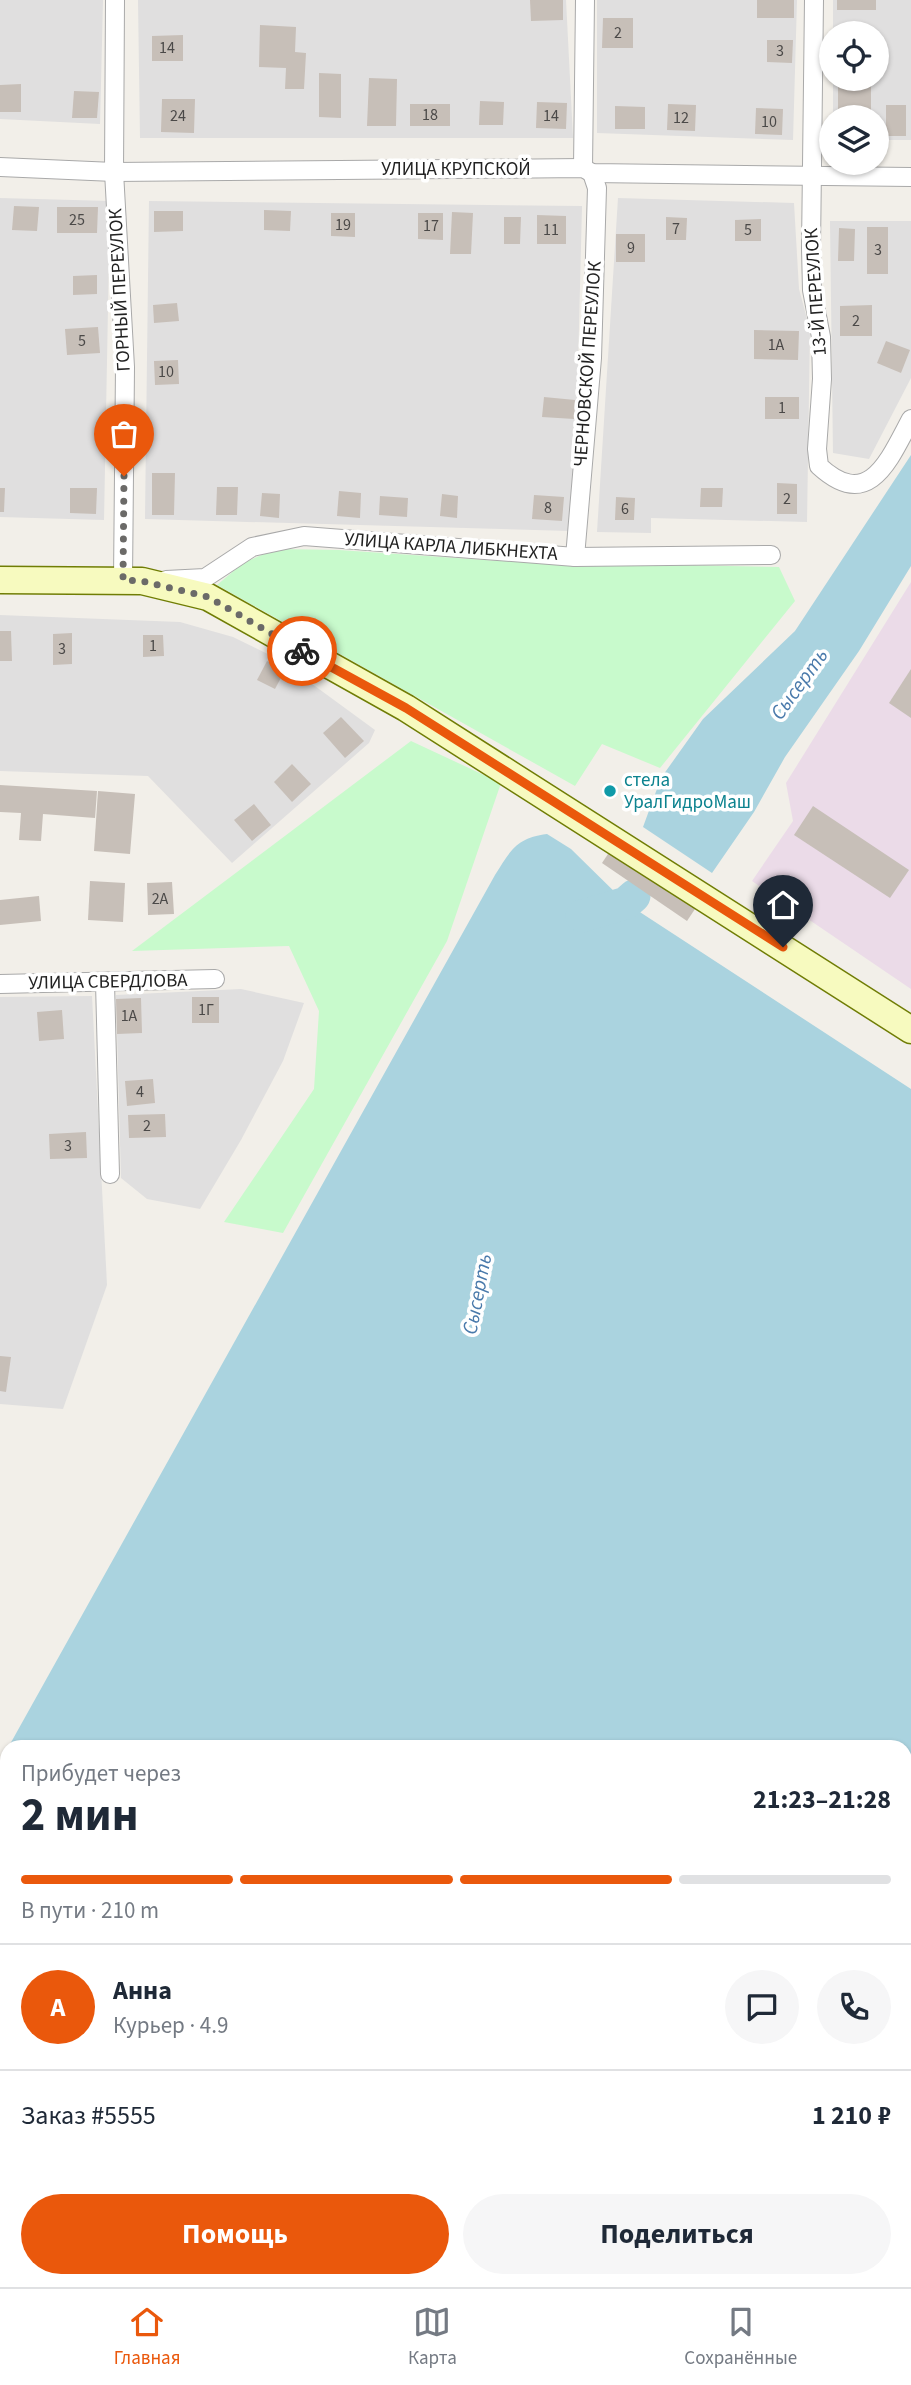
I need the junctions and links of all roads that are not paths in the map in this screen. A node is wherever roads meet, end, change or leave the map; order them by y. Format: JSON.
{"nodes":[{"id":1,"x":115,"y":0,"type":"edge"},
{"id":2,"x":585,"y":0,"type":"edge"},
{"id":3,"x":814,"y":0,"type":"edge"},
{"id":4,"x":0,"y":167,"type":"edge"},
{"id":5,"x":588,"y":170,"type":"junction"},
{"id":6,"x":114,"y":172,"type":"junction"},
{"id":7,"x":812,"y":175,"type":"junction"},
{"id":8,"x":911,"y":177,"type":"edge"},
{"id":9,"x":911,"y":419,"type":"edge"},
{"id":10,"x":771,"y":555,"type":"dead end"},
{"id":11,"x":575,"y":556,"type":"junction"},
{"id":12,"x":0,"y":580,"type":"edge"},
{"id":13,"x":132,"y":581,"type":"junction"},
{"id":14,"x":215,"y":979,"type":"dead end"},
{"id":15,"x":104,"y":983,"type":"junction"},
{"id":16,"x":0,"y":984,"type":"edge"},
{"id":17,"x":911,"y":1030,"type":"edge"},
{"id":18,"x":110,"y":1174,"type":"dead end"}],
"edges":[{"from":1,"to":6,"type":"street","name":"ГОРНЫЙ ПЕРЕУЛОК"},
{"from":2,"to":5,"type":"street","name":"ЧЕРНОВСКОЙ ПЕРЕУЛОК"},
{"from":3,"to":7,"type":"street","name":"13-Й ПЕРЕУЛОК"},
{"from":4,"to":6,"type":"street","name":"УЛИЦА КРУПСКОЙ"},
{"from":5,"to":6,"type":"street","name":"УЛИЦА КРУПСКОЙ"},
{"from":5,"to":7,"type":"street","name":"УЛИЦА КРУПСКОЙ"},
{"from":5,"to":11,"type":"street","name":"ЧЕРНОВСКОЙ ПЕРЕУЛОК"},
{"from":6,"to":13,"type":"street","name":"ГОРНЫЙ ПЕРЕУЛОК"},
{"from":7,"to":8,"type":"street","name":"УЛИЦА КРУПСКОЙ"},
{"from":7,"to":9,"type":"street","name":"13-Й ПЕРЕУЛОК"},
{"from":10,"to":11,"type":"street","name":"УЛИЦА КАРЛА ЛИБКНЕХТА"},
{"from":11,"to":13,"type":"street","name":"УЛИЦА КАРЛА ЛИБКНЕХТА"},
{"from":12,"to":13,"type":"street","name":"УЛИЦА КАРЛА ЛИБКНЕХТА"},
{"from":13,"to":17,"type":"street","name":"УЛИЦА КАРЛА ЛИБКНЕХТА"},
{"from":14,"to":15,"type":"street","name":"УЛИЦА СВЕРДЛОВА"},
{"from":15,"to":16,"type":"street","name":"УЛИЦА СВЕРДЛОВА"},
{"from":15,"to":18,"type":"street"}]}
